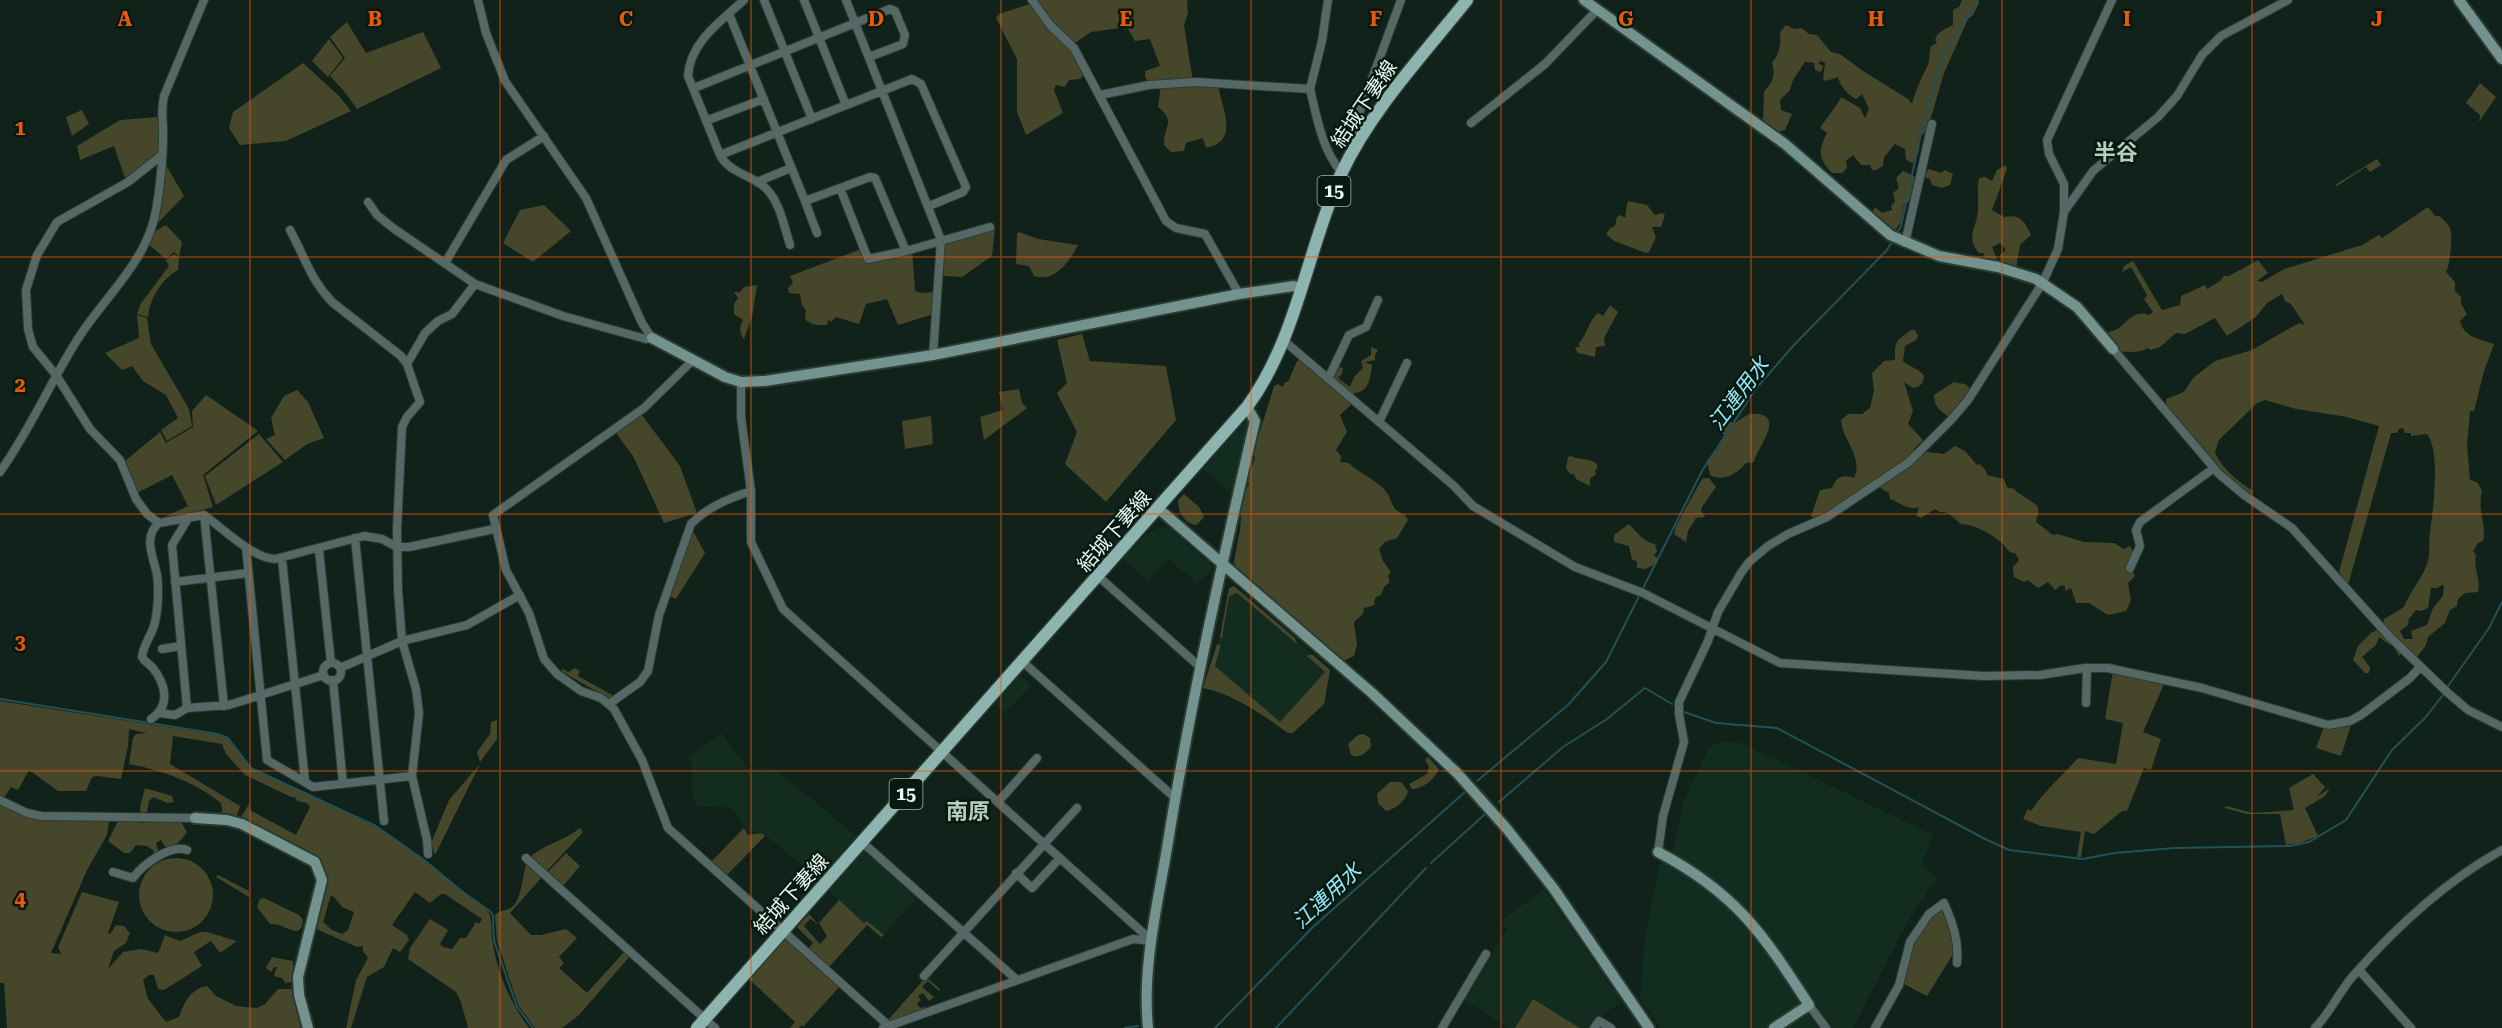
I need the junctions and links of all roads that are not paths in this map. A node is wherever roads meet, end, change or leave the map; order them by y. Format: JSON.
{"nodes":[{"id":1,"x":204,"y":0,"type":"edge"},
{"id":2,"x":478,"y":0,"type":"edge"},
{"id":3,"x":744,"y":0,"type":"edge"},
{"id":4,"x":764,"y":0,"type":"edge"},
{"id":5,"x":804,"y":0,"type":"edge"},
{"id":6,"x":846,"y":0,"type":"edge"},
{"id":7,"x":1032,"y":0,"type":"edge"},
{"id":8,"x":1328,"y":0,"type":"edge"},
{"id":9,"x":1401,"y":0,"type":"edge"},
{"id":10,"x":1467,"y":0,"type":"edge"},
{"id":11,"x":1584,"y":0,"type":"edge"},
{"id":12,"x":2112,"y":0,"type":"edge"},
{"id":13,"x":2288,"y":0,"type":"edge"},
{"id":14,"x":2459,"y":0,"type":"edge"},
{"id":15,"x":1597,"y":6,"type":"edge"},
{"id":16,"x":729,"y":14,"type":"junction"},
{"id":17,"x":854,"y":22,"type":"junction"},
{"id":18,"x":819,"y":38,"type":"junction"},
{"id":19,"x":785,"y":51,"type":"junction"},
{"id":20,"x":869,"y":57,"type":"junction"},
{"id":21,"x":2502,"y":58,"type":"edge"},
{"id":22,"x":750,"y":65,"type":"junction"},
{"id":23,"x":694,"y":88,"type":"junction"},
{"id":24,"x":1310,"y":89,"type":"junction"},
{"id":25,"x":882,"y":91,"type":"junction"},
{"id":26,"x":1100,"y":95,"type":"junction"},
{"id":27,"x":764,"y":99,"type":"junction"},
{"id":28,"x":846,"y":105,"type":"junction"},
{"id":29,"x":812,"y":119,"type":"junction"},
{"id":30,"x":708,"y":120,"type":"junction"},
{"id":31,"x":1471,"y":123,"type":"dead end"},
{"id":32,"x":1932,"y":123,"type":"dead end"},
{"id":33,"x":777,"y":134,"type":"junction"},
{"id":34,"x":544,"y":136,"type":"junction"},
{"id":35,"x":1355,"y":149,"type":"junction"},
{"id":36,"x":162,"y":155,"type":"junction"},
{"id":37,"x":720,"y":155,"type":"junction"},
{"id":38,"x":791,"y":168,"type":"junction"},
{"id":39,"x":1342,"y":173,"type":"junction"},
{"id":40,"x":757,"y":182,"type":"junction"},
{"id":41,"x":840,"y":188,"type":"junction"},
{"id":42,"x":805,"y":201,"type":"junction"},
{"id":43,"x":368,"y":202,"type":"dead end"},
{"id":44,"x":929,"y":206,"type":"junction"},
{"id":45,"x":2064,"y":212,"type":"junction"},
{"id":46,"x":990,"y":227,"type":"dead end"},
{"id":47,"x":290,"y":230,"type":"dead end"},
{"id":48,"x":818,"y":233,"type":"dead end"},
{"id":49,"x":941,"y":240,"type":"junction"},
{"id":50,"x":1903,"y":242,"type":"junction"},
{"id":51,"x":790,"y":245,"type":"dead end"},
{"id":52,"x":906,"y":251,"type":"junction"},
{"id":53,"x":446,"y":263,"type":"junction"},
{"id":54,"x":2043,"y":282,"type":"junction"},
{"id":55,"x":475,"y":284,"type":"junction"},
{"id":56,"x":1300,"y":288,"type":"junction"},
{"id":57,"x":1239,"y":294,"type":"junction"},
{"id":58,"x":1378,"y":300,"type":"dead end"},
{"id":59,"x":652,"y":338,"type":"junction"},
{"id":60,"x":1283,"y":340,"type":"junction"},
{"id":61,"x":2113,"y":349,"type":"joint"},
{"id":62,"x":933,"y":355,"type":"junction"},
{"id":63,"x":692,"y":361,"type":"junction"},
{"id":64,"x":1407,"y":363,"type":"dead end"},
{"id":65,"x":407,"y":364,"type":"junction"},
{"id":66,"x":56,"y":375,"type":"junction"},
{"id":67,"x":1328,"y":379,"type":"junction"},
{"id":68,"x":741,"y":382,"type":"junction"},
{"id":69,"x":1247,"y":407,"type":"junction"},
{"id":70,"x":1379,"y":422,"type":"junction"},
{"id":71,"x":2214,"y":468,"type":"junction"},
{"id":72,"x":0,"y":472,"type":"edge"},
{"id":73,"x":751,"y":491,"type":"junction"},
{"id":74,"x":1159,"y":509,"type":"junction"},
{"id":75,"x":204,"y":515,"type":"junction"},
{"id":76,"x":189,"y":517,"type":"junction"},
{"id":77,"x":159,"y":523,"type":"junction"},
{"id":78,"x":495,"y":529,"type":"junction"},
{"id":79,"x":355,"y":538,"type":"junction"},
{"id":80,"x":246,"y":547,"type":"junction"},
{"id":81,"x":397,"y":547,"type":"junction"},
{"id":82,"x":319,"y":550,"type":"junction"},
{"id":83,"x":282,"y":559,"type":"junction"},
{"id":84,"x":1223,"y":565,"type":"junction"},
{"id":85,"x":2130,"y":568,"type":"dead end"},
{"id":86,"x":248,"y":573,"type":"junction"},
{"id":87,"x":1099,"y":577,"type":"junction"},
{"id":88,"x":211,"y":578,"type":"junction"},
{"id":89,"x":175,"y":582,"type":"junction"},
{"id":90,"x":520,"y":595,"type":"junction"},
{"id":91,"x":1712,"y":629,"type":"junction"},
{"id":92,"x":402,"y":641,"type":"junction"},
{"id":93,"x":181,"y":646,"type":"junction"},
{"id":94,"x":162,"y":649,"type":"dead end"},
{"id":95,"x":366,"y":655,"type":"junction"},
{"id":96,"x":1023,"y":662,"type":"junction"},
{"id":97,"x":332,"y":663,"type":"junction"},
{"id":98,"x":1199,"y":666,"type":"junction"},
{"id":99,"x":2420,"y":667,"type":"junction"},
{"id":100,"x":340,"y":668,"type":"junction"},
{"id":101,"x":2087,"y":668,"type":"junction"},
{"id":102,"x":324,"y":675,"type":"junction"},
{"id":103,"x":333,"y":680,"type":"junction"},
{"id":104,"x":296,"y":683,"type":"junction"},
{"id":105,"x":260,"y":694,"type":"junction"},
{"id":106,"x":2085,"y":703,"type":"dead end"},
{"id":107,"x":609,"y":704,"type":"junction"},
{"id":108,"x":224,"y":706,"type":"junction"},
{"id":109,"x":187,"y":708,"type":"junction"},
{"id":110,"x":160,"y":713,"type":"junction"},
{"id":111,"x":151,"y":719,"type":"dead end"},
{"id":112,"x":2502,"y":727,"type":"edge"},
{"id":113,"x":943,"y":752,"type":"junction"},
{"id":114,"x":1037,"y":758,"type":"dead end"},
{"id":115,"x":412,"y":776,"type":"junction"},
{"id":116,"x":380,"y":780,"type":"junction"},
{"id":117,"x":305,"y":781,"type":"junction"},
{"id":118,"x":343,"y":784,"type":"junction"},
{"id":119,"x":1175,"y":798,"type":"junction"},
{"id":120,"x":0,"y":800,"type":"edge"},
{"id":121,"x":998,"y":802,"type":"junction"},
{"id":122,"x":1077,"y":808,"type":"dead end"},
{"id":123,"x":195,"y":818,"type":"joint"},
{"id":124,"x":384,"y":821,"type":"dead end"},
{"id":125,"x":862,"y":842,"type":"junction"},
{"id":126,"x":1044,"y":844,"type":"junction"},
{"id":127,"x":187,"y":850,"type":"dead end"},
{"id":128,"x":2502,"y":850,"type":"edge"},
{"id":129,"x":1658,"y":852,"type":"joint"},
{"id":130,"x":428,"y":854,"type":"dead end"},
{"id":131,"x":526,"y":858,"type":"dead end"},
{"id":132,"x":1060,"y":858,"type":"junction"},
{"id":133,"x":113,"y":872,"type":"dead end"},
{"id":134,"x":1016,"y":873,"type":"junction"},
{"id":135,"x":784,"y":930,"type":"junction"},
{"id":136,"x":963,"y":932,"type":"junction"},
{"id":137,"x":1152,"y":941,"type":"junction"},
{"id":138,"x":1486,"y":954,"type":"dead end"},
{"id":139,"x":1957,"y":963,"type":"dead end"},
{"id":140,"x":2359,"y":970,"type":"junction"},
{"id":141,"x":924,"y":976,"type":"dead end"},
{"id":142,"x":1017,"y":980,"type":"junction"},
{"id":143,"x":1809,"y":1005,"type":"junction"},
{"id":144,"x":706,"y":1025,"type":"edge"},
{"id":145,"x":886,"y":1027,"type":"edge"},
{"id":146,"x":1647,"y":1027,"type":"edge"},
{"id":147,"x":308,"y":1028,"type":"edge"},
{"id":148,"x":1148,"y":1028,"type":"edge"},
{"id":149,"x":1442,"y":1028,"type":"edge"},
{"id":150,"x":1594,"y":1028,"type":"edge"},
{"id":151,"x":1611,"y":1028,"type":"edge"},
{"id":152,"x":1774,"y":1028,"type":"edge"},
{"id":153,"x":1826,"y":1028,"type":"edge"},
{"id":154,"x":1875,"y":1028,"type":"edge"},
{"id":155,"x":2315,"y":1028,"type":"edge"},
{"id":156,"x":2411,"y":1028,"type":"edge"}],
"edges":[{"from":1,"to":36,"type":"street"},
{"from":2,"to":34,"type":"street"},
{"from":3,"to":16,"type":"street"},
{"from":4,"to":19,"type":"street"},
{"from":5,"to":18,"type":"street"},
{"from":6,"to":17,"type":"street"},
{"from":7,"to":26,"type":"street"},
{"from":8,"to":24,"type":"street"},
{"from":9,"to":35,"type":"street"},
{"from":10,"to":35,"type":"main road","name":"結城下妻線","number":"15"},
{"from":11,"to":15,"type":"street"},
{"from":12,"to":45,"type":"street"},
{"from":13,"to":45,"type":"street"},
{"from":14,"to":21,"type":"street"},
{"from":15,"to":31,"type":"street"},
{"from":15,"to":50,"type":"street"},
{"from":16,"to":22,"type":"street"},
{"from":16,"to":23,"type":"street"},
{"from":17,"to":18,"type":"street"},
{"from":17,"to":20,"type":"street"},
{"from":17,"to":20,"type":"street"},
{"from":18,"to":19,"type":"street"},
{"from":18,"to":28,"type":"street"},
{"from":19,"to":22,"type":"street"},
{"from":19,"to":29,"type":"street"},
{"from":20,"to":25,"type":"street"},
{"from":22,"to":23,"type":"street"},
{"from":22,"to":27,"type":"street"},
{"from":23,"to":30,"type":"street"},
{"from":24,"to":26,"type":"street"},
{"from":24,"to":39,"type":"street"},
{"from":25,"to":28,"type":"street"},
{"from":25,"to":44,"type":"street"},
{"from":25,"to":44,"type":"street"},
{"from":26,"to":57,"type":"street"},
{"from":27,"to":30,"type":"street"},
{"from":27,"to":33,"type":"street"},
{"from":28,"to":29,"type":"street"},
{"from":29,"to":33,"type":"street"},
{"from":30,"to":37,"type":"street"},
{"from":32,"to":50,"type":"street"},
{"from":33,"to":37,"type":"street"},
{"from":33,"to":38,"type":"street"},
{"from":34,"to":53,"type":"street"},
{"from":34,"to":59,"type":"street"},
{"from":35,"to":39,"type":"main road","name":"結城下妻線","number":"15"},
{"from":36,"to":66,"type":"street"},
{"from":36,"to":66,"type":"street"},
{"from":37,"to":40,"type":"street"},
{"from":38,"to":40,"type":"street"},
{"from":38,"to":42,"type":"street"},
{"from":39,"to":56,"type":"main road","name":"結城下妻線","number":"15"},
{"from":40,"to":51,"type":"street"},
{"from":41,"to":42,"type":"street"},
{"from":41,"to":52,"type":"street"},
{"from":41,"to":52,"type":"street"},
{"from":42,"to":48,"type":"street"},
{"from":43,"to":53,"type":"street"},
{"from":44,"to":49,"type":"street"},
{"from":45,"to":54,"type":"street"},
{"from":46,"to":49,"type":"street"},
{"from":47,"to":65,"type":"street"},
{"from":49,"to":52,"type":"street"},
{"from":49,"to":62,"type":"street"},
{"from":50,"to":54,"type":"street"},
{"from":53,"to":55,"type":"street"},
{"from":54,"to":61,"type":"street"},
{"from":54,"to":91,"type":"street"},
{"from":55,"to":59,"type":"street"},
{"from":55,"to":65,"type":"street"},
{"from":56,"to":57,"type":"street"},
{"from":56,"to":60,"type":"main road","name":"結城下妻線","number":"15"},
{"from":57,"to":62,"type":"street"},
{"from":58,"to":67,"type":"street"},
{"from":59,"to":63,"type":"street"},
{"from":60,"to":67,"type":"street"},
{"from":60,"to":69,"type":"main road","name":"結城下妻線","number":"15"},
{"from":61,"to":71,"type":"street"},
{"from":62,"to":68,"type":"street"},
{"from":63,"to":68,"type":"street"},
{"from":63,"to":78,"type":"street"},
{"from":64,"to":70,"type":"street"},
{"from":65,"to":81,"type":"street"},
{"from":66,"to":72,"type":"street"},
{"from":66,"to":77,"type":"street"},
{"from":67,"to":70,"type":"street"},
{"from":68,"to":73,"type":"street"},
{"from":69,"to":74,"type":"main road","name":"結城下妻線","number":"15"},
{"from":69,"to":84,"type":"street"},
{"from":70,"to":91,"type":"street"},
{"from":71,"to":85,"type":"street"},
{"from":71,"to":99,"type":"street"},
{"from":73,"to":107,"type":"street"},
{"from":73,"to":113,"type":"street"},
{"from":74,"to":84,"type":"street"},
{"from":74,"to":87,"type":"main road","name":"結城下妻線","number":"15"},
{"from":75,"to":76,"type":"street"},
{"from":75,"to":80,"type":"street"},
{"from":75,"to":88,"type":"street"},
{"from":76,"to":77,"type":"street"},
{"from":76,"to":89,"type":"street"},
{"from":77,"to":110,"type":"street"},
{"from":78,"to":81,"type":"street"},
{"from":78,"to":90,"type":"street"},
{"from":79,"to":81,"type":"street"},
{"from":79,"to":82,"type":"street"},
{"from":79,"to":95,"type":"street"},
{"from":80,"to":83,"type":"street"},
{"from":80,"to":86,"type":"street"},
{"from":81,"to":92,"type":"street"},
{"from":82,"to":83,"type":"street"},
{"from":82,"to":97,"type":"street"},
{"from":83,"to":104,"type":"street"},
{"from":84,"to":98,"type":"street"},
{"from":84,"to":146,"type":"street"},
{"from":86,"to":88,"type":"street"},
{"from":86,"to":105,"type":"street"},
{"from":87,"to":96,"type":"main road","name":"結城下妻線","number":"15"},
{"from":87,"to":98,"type":"street"},
{"from":88,"to":89,"type":"street"},
{"from":88,"to":108,"type":"street"},
{"from":89,"to":93,"type":"street"},
{"from":90,"to":92,"type":"street"},
{"from":90,"to":107,"type":"street"},
{"from":91,"to":101,"type":"street"},
{"from":91,"to":129,"type":"street"},
{"from":92,"to":95,"type":"street"},
{"from":92,"to":115,"type":"street"},
{"from":93,"to":94,"type":"street"},
{"from":93,"to":109,"type":"street"},
{"from":95,"to":100,"type":"street"},
{"from":95,"to":116,"type":"street"},
{"from":96,"to":113,"type":"main road","name":"結城下妻線","number":"15"},
{"from":96,"to":119,"type":"street"},
{"from":97,"to":100,"type":"street"},
{"from":97,"to":102,"type":"street"},
{"from":98,"to":119,"type":"street"},
{"from":99,"to":101,"type":"street"},
{"from":99,"to":112,"type":"street"},
{"from":100,"to":103,"type":"street"},
{"from":101,"to":106,"type":"street"},
{"from":102,"to":103,"type":"street"},
{"from":102,"to":104,"type":"street"},
{"from":103,"to":118,"type":"street"},
{"from":104,"to":105,"type":"street"},
{"from":104,"to":117,"type":"street"},
{"from":105,"to":108,"type":"street"},
{"from":105,"to":117,"type":"street"},
{"from":107,"to":135,"type":"street"},
{"from":108,"to":109,"type":"street"},
{"from":109,"to":110,"type":"street"},
{"from":110,"to":111,"type":"street"},
{"from":113,"to":121,"type":"street"},
{"from":113,"to":125,"type":"main road","name":"結城下妻線","number":"15"},
{"from":114,"to":121,"type":"street"},
{"from":115,"to":116,"type":"street"},
{"from":115,"to":130,"type":"street"},
{"from":116,"to":118,"type":"street"},
{"from":116,"to":124,"type":"street"},
{"from":117,"to":118,"type":"street"},
{"from":119,"to":137,"type":"street"},
{"from":120,"to":123,"type":"street"},
{"from":121,"to":126,"type":"street"},
{"from":122,"to":126,"type":"street"},
{"from":123,"to":147,"type":"street"},
{"from":125,"to":135,"type":"main road","name":"結城下妻線","number":"15"},
{"from":125,"to":136,"type":"street"},
{"from":126,"to":132,"type":"street"},
{"from":126,"to":134,"type":"street"},
{"from":127,"to":133,"type":"street"},
{"from":128,"to":140,"type":"street"},
{"from":129,"to":143,"type":"street"},
{"from":131,"to":144,"type":"street"},
{"from":132,"to":134,"type":"street"},
{"from":132,"to":137,"type":"street"},
{"from":134,"to":136,"type":"street"},
{"from":135,"to":144,"type":"main road","name":"結城下妻線","number":"15"},
{"from":135,"to":145,"type":"street"},
{"from":136,"to":141,"type":"street"},
{"from":136,"to":142,"type":"street"},
{"from":137,"to":142,"type":"street"},
{"from":137,"to":148,"type":"street"},
{"from":138,"to":149,"type":"street"},
{"from":139,"to":154,"type":"street"},
{"from":140,"to":155,"type":"street"},
{"from":140,"to":156,"type":"street"},
{"from":142,"to":145,"type":"street"},
{"from":143,"to":152,"type":"street"},
{"from":143,"to":153,"type":"street"},
{"from":150,"to":151,"type":"street"}]}
